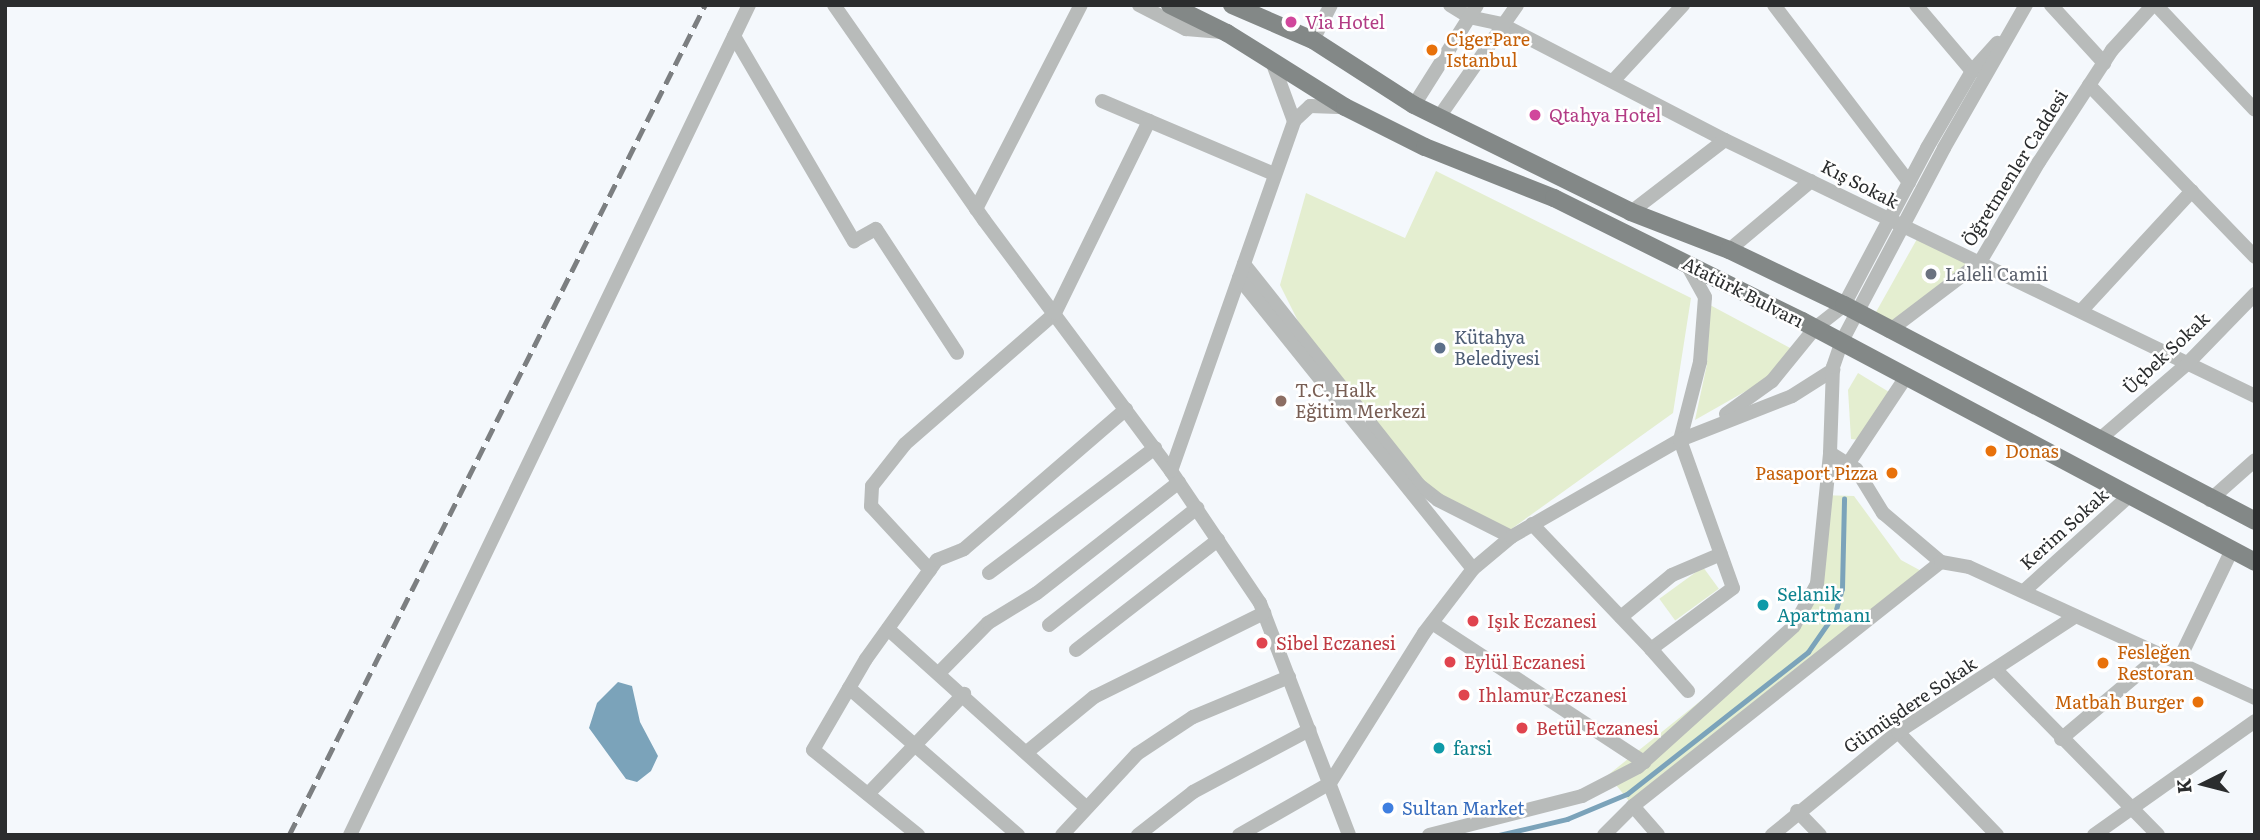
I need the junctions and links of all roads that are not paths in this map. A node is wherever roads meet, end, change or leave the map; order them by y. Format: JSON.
{"nodes":[{"id":1,"x":749,"y":5,"type":"edge"},
{"id":2,"x":834,"y":5,"type":"edge"},
{"id":3,"x":1082,"y":5,"type":"edge"},
{"id":4,"x":1139,"y":5,"type":"edge"},
{"id":5,"x":1170,"y":5,"type":"edge"},
{"id":6,"x":1233,"y":5,"type":"edge"},
{"id":7,"x":1331,"y":5,"type":"edge"},
{"id":8,"x":1450,"y":5,"type":"edge"},
{"id":9,"x":1517,"y":5,"type":"edge"},
{"id":10,"x":1683,"y":5,"type":"edge"},
{"id":11,"x":1774,"y":5,"type":"edge"},
{"id":12,"x":1916,"y":5,"type":"edge"},
{"id":13,"x":2051,"y":5,"type":"edge"},
{"id":14,"x":2154,"y":5,"type":"edge"},
{"id":15,"x":1473,"y":11,"type":"edge"},
{"id":16,"x":2023,"y":11,"type":"edge"},
{"id":17,"x":1501,"y":24,"type":"junction"},
{"id":18,"x":1227,"y":33,"type":"junction"},
{"id":19,"x":734,"y":36,"type":"junction"},
{"id":20,"x":1312,"y":40,"type":"junction"},
{"id":21,"x":2104,"y":63,"type":"junction"},
{"id":22,"x":1273,"y":64,"type":"junction"},
{"id":23,"x":1972,"y":71,"type":"junction"},
{"id":24,"x":1614,"y":80,"type":"junction"},
{"id":25,"x":2089,"y":85,"type":"junction"},
{"id":26,"x":1102,"y":101,"type":"dead end"},
{"id":27,"x":1414,"y":104,"type":"junction"},
{"id":28,"x":1345,"y":107,"type":"junction"},
{"id":29,"x":2253,"y":107,"type":"edge"},
{"id":30,"x":1439,"y":117,"type":"junction"},
{"id":31,"x":1149,"y":121,"type":"junction"},
{"id":32,"x":1294,"y":121,"type":"junction"},
{"id":33,"x":1725,"y":140,"type":"junction"},
{"id":34,"x":1425,"y":147,"type":"junction"},
{"id":35,"x":1274,"y":174,"type":"junction"},
{"id":36,"x":1811,"y":181,"type":"junction"},
{"id":37,"x":1909,"y":182,"type":"junction"},
{"id":38,"x":2192,"y":191,"type":"junction"},
{"id":39,"x":976,"y":209,"type":"junction"},
{"id":40,"x":1631,"y":212,"type":"junction"},
{"id":41,"x":1888,"y":219,"type":"junction"},
{"id":42,"x":1903,"y":228,"type":"junction"},
{"id":43,"x":1729,"y":250,"type":"junction"},
{"id":44,"x":2255,"y":257,"type":"edge"},
{"id":45,"x":1980,"y":262,"type":"junction"},
{"id":46,"x":1687,"y":264,"type":"junction"},
{"id":47,"x":1241,"y":271,"type":"junction"},
{"id":48,"x":2255,"y":294,"type":"edge"},
{"id":49,"x":1850,"y":310,"type":"junction"},
{"id":50,"x":2082,"y":310,"type":"junction"},
{"id":51,"x":1055,"y":313,"type":"junction"},
{"id":52,"x":1815,"y":328,"type":"junction"},
{"id":53,"x":1889,"y":331,"type":"junction"},
{"id":54,"x":1842,"y":341,"type":"junction"},
{"id":55,"x":957,"y":353,"type":"dead end"},
{"id":56,"x":2187,"y":364,"type":"junction"},
{"id":57,"x":1833,"y":370,"type":"junction"},
{"id":58,"x":1906,"y":377,"type":"junction"},
{"id":59,"x":2255,"y":396,"type":"edge"},
{"id":60,"x":1126,"y":409,"type":"junction"},
{"id":61,"x":1714,"y":424,"type":"junction"},
{"id":62,"x":2101,"y":438,"type":"junction"},
{"id":63,"x":1680,"y":440,"type":"junction"},
{"id":64,"x":1155,"y":448,"type":"junction"},
{"id":65,"x":1830,"y":453,"type":"junction"},
{"id":66,"x":2255,"y":460,"type":"edge"},
{"id":67,"x":1849,"y":464,"type":"junction"},
{"id":68,"x":1175,"y":476,"type":"junction"},
{"id":69,"x":2129,"y":496,"type":"junction"},
{"id":70,"x":2210,"y":500,"type":"junction"},
{"id":71,"x":1197,"y":508,"type":"junction"},
{"id":72,"x":2255,"y":521,"type":"edge"},
{"id":73,"x":1532,"y":524,"type":"junction"},
{"id":74,"x":1511,"y":537,"type":"junction"},
{"id":75,"x":1218,"y":540,"type":"junction"},
{"id":76,"x":2232,"y":550,"type":"junction"},
{"id":77,"x":1721,"y":554,"type":"junction"},
{"id":78,"x":1941,"y":562,"type":"junction"},
{"id":79,"x":2255,"y":562,"type":"edge"},
{"id":80,"x":1473,"y":569,"type":"junction"},
{"id":81,"x":930,"y":570,"type":"junction"},
{"id":82,"x":989,"y":573,"type":"dead end"},
{"id":83,"x":2025,"y":591,"type":"junction"},
{"id":84,"x":1264,"y":613,"type":"junction"},
{"id":85,"x":2077,"y":616,"type":"junction"},
{"id":86,"x":1621,"y":617,"type":"junction"},
{"id":87,"x":1432,"y":623,"type":"junction"},
{"id":88,"x":1049,"y":625,"type":"dead end"},
{"id":89,"x":888,"y":629,"type":"junction"},
{"id":90,"x":1651,"y":649,"type":"junction"},
{"id":91,"x":1076,"y":650,"type":"dead end"},
{"id":92,"x":2162,"y":654,"type":"junction"},
{"id":93,"x":2178,"y":662,"type":"junction"},
{"id":94,"x":1996,"y":670,"type":"junction"},
{"id":95,"x":939,"y":673,"type":"junction"},
{"id":96,"x":1289,"y":677,"type":"junction"},
{"id":97,"x":849,"y":688,"type":"junction"},
{"id":98,"x":1688,"y":691,"type":"dead end"},
{"id":99,"x":964,"y":694,"type":"junction"},
{"id":100,"x":2255,"y":698,"type":"edge"},
{"id":101,"x":2255,"y":721,"type":"edge"},
{"id":102,"x":1309,"y":730,"type":"junction"},
{"id":103,"x":1898,"y":732,"type":"junction"},
{"id":104,"x":2061,"y":739,"type":"junction"},
{"id":105,"x":916,"y":744,"type":"junction"},
{"id":106,"x":1027,"y":752,"type":"junction"},
{"id":107,"x":1644,"y":762,"type":"junction"},
{"id":108,"x":1330,"y":783,"type":"junction"},
{"id":109,"x":867,"y":794,"type":"junction"},
{"id":110,"x":1633,"y":806,"type":"junction"},
{"id":111,"x":1086,"y":807,"type":"junction"},
{"id":112,"x":2131,"y":807,"type":"junction"},
{"id":113,"x":1797,"y":810,"type":"junction"},
{"id":114,"x":349,"y":835,"type":"edge"},
{"id":115,"x":918,"y":835,"type":"edge"},
{"id":116,"x":1018,"y":835,"type":"edge"},
{"id":117,"x":1062,"y":835,"type":"edge"},
{"id":118,"x":1138,"y":835,"type":"edge"},
{"id":119,"x":1239,"y":835,"type":"edge"},
{"id":120,"x":1349,"y":835,"type":"edge"},
{"id":121,"x":1429,"y":835,"type":"edge"},
{"id":122,"x":1604,"y":835,"type":"edge"},
{"id":123,"x":1658,"y":835,"type":"edge"},
{"id":124,"x":1772,"y":835,"type":"edge"},
{"id":125,"x":1820,"y":835,"type":"edge"},
{"id":126,"x":1997,"y":835,"type":"edge"},
{"id":127,"x":2094,"y":835,"type":"edge"},
{"id":128,"x":2158,"y":835,"type":"edge"}],
"edges":[{"from":1,"to":19,"type":"street"},
{"from":2,"to":39,"type":"street"},
{"from":3,"to":39,"type":"street"},
{"from":4,"to":18,"type":"street","name":"Atatürk Bulvarı"},
{"from":5,"to":18,"type":"main road","name":"Atatürk Bulvarı"},
{"from":6,"to":20,"type":"main road","name":"Atatürk Bulvarı"},
{"from":7,"to":20,"type":"street"},
{"from":8,"to":15,"type":"street","name":"Kış Sokak"},
{"from":9,"to":17,"type":"street"},
{"from":10,"to":24,"type":"street"},
{"from":11,"to":37,"type":"street"},
{"from":12,"to":23,"type":"street"},
{"from":13,"to":21,"type":"street"},
{"from":14,"to":21,"type":"street","name":"Öğretmenler Caddesi"},
{"from":14,"to":29,"type":"street"},
{"from":15,"to":17,"type":"street","name":"Kış Sokak"},
{"from":15,"to":27,"type":"street"},
{"from":16,"to":23,"type":"street"},
{"from":16,"to":42,"type":"street"},
{"from":17,"to":24,"type":"street","name":"Kış Sokak"},
{"from":17,"to":30,"type":"street"},
{"from":18,"to":22,"type":"main road","name":"Atatürk Bulvarı"},
{"from":19,"to":55,"type":"street"},
{"from":19,"to":114,"type":"street"},
{"from":20,"to":27,"type":"main road","name":"Atatürk Bulvarı"},
{"from":21,"to":25,"type":"street","name":"Öğretmenler Caddesi"},
{"from":22,"to":28,"type":"main road","name":"Atatürk Bulvarı"},
{"from":22,"to":32,"type":"street"},
{"from":23,"to":37,"type":"street"},
{"from":24,"to":33,"type":"street","name":"Kış Sokak"},
{"from":25,"to":38,"type":"street"},
{"from":25,"to":45,"type":"street","name":"Öğretmenler Caddesi"},
{"from":26,"to":31,"type":"street"},
{"from":27,"to":30,"type":"main road","name":"Atatürk Bulvarı"},
{"from":28,"to":32,"type":"street"},
{"from":28,"to":34,"type":"main road","name":"Atatürk Bulvarı"},
{"from":30,"to":34,"type":"main road"},
{"from":30,"to":40,"type":"main road","name":"Atatürk Bulvarı"},
{"from":31,"to":35,"type":"street"},
{"from":31,"to":51,"type":"street"},
{"from":32,"to":35,"type":"street"},
{"from":33,"to":36,"type":"street","name":"Kış Sokak"},
{"from":33,"to":40,"type":"street"},
{"from":34,"to":46,"type":"main road","name":"Atatürk Bulvarı"},
{"from":35,"to":47,"type":"street"},
{"from":36,"to":41,"type":"street","name":"Kış Sokak"},
{"from":36,"to":43,"type":"street"},
{"from":37,"to":41,"type":"street"},
{"from":38,"to":44,"type":"street"},
{"from":38,"to":50,"type":"street"},
{"from":39,"to":51,"type":"street"},
{"from":40,"to":43,"type":"main road","name":"Atatürk Bulvarı"},
{"from":41,"to":42,"type":"street","name":"Kış Sokak"},
{"from":41,"to":49,"type":"street"},
{"from":42,"to":45,"type":"street","name":"Kış Sokak"},
{"from":42,"to":49,"type":"street"},
{"from":43,"to":49,"type":"main road","name":"Atatürk Bulvarı"},
{"from":45,"to":50,"type":"street","name":"Kış Sokak"},
{"from":45,"to":53,"type":"street","name":"Öğretmenler Caddesi"},
{"from":46,"to":52,"type":"main road","name":"Atatürk Bulvarı"},
{"from":46,"to":63,"type":"street"},
{"from":47,"to":68,"type":"street"},
{"from":47,"to":74,"type":"street"},
{"from":47,"to":80,"type":"street"},
{"from":48,"to":56,"type":"street","name":"Üçbek Sokak"},
{"from":49,"to":52,"type":"street"},
{"from":49,"to":53,"type":"main road","name":"Atatürk Bulvarı"},
{"from":49,"to":54,"type":"street"},
{"from":50,"to":56,"type":"street","name":"Kış Sokak"},
{"from":51,"to":60,"type":"street"},
{"from":51,"to":81,"type":"street"},
{"from":52,"to":54,"type":"main road","name":"Atatürk Bulvarı"},
{"from":52,"to":61,"type":"street"},
{"from":53,"to":62,"type":"main road","name":"Atatürk Bulvarı"},
{"from":54,"to":57,"type":"street"},
{"from":54,"to":58,"type":"main road","name":"Atatürk Bulvarı"},
{"from":56,"to":59,"type":"street","name":"Kış Sokak"},
{"from":56,"to":62,"type":"street","name":"Üçbek Sokak"},
{"from":57,"to":61,"type":"street"},
{"from":57,"to":65,"type":"street"},
{"from":58,"to":67,"type":"street"},
{"from":58,"to":69,"type":"main road","name":"Atatürk Bulvarı"},
{"from":60,"to":64,"type":"street"},
{"from":60,"to":81,"type":"street"},
{"from":61,"to":63,"type":"street"},
{"from":62,"to":70,"type":"main road","name":"Atatürk Bulvarı"},
{"from":63,"to":73,"type":"street"},
{"from":63,"to":77,"type":"street"},
{"from":64,"to":68,"type":"street"},
{"from":64,"to":82,"type":"street"},
{"from":65,"to":67,"type":"street"},
{"from":65,"to":107,"type":"street"},
{"from":66,"to":70,"type":"street"},
{"from":67,"to":78,"type":"street"},
{"from":68,"to":71,"type":"street"},
{"from":68,"to":95,"type":"street"},
{"from":69,"to":76,"type":"main road","name":"Atatürk Bulvarı"},
{"from":69,"to":83,"type":"street","name":"Kerim Sokak"},
{"from":70,"to":72,"type":"main road","name":"Atatürk Bulvarı"},
{"from":71,"to":75,"type":"street"},
{"from":71,"to":88,"type":"street"},
{"from":73,"to":74,"type":"street"},
{"from":73,"to":86,"type":"street"},
{"from":74,"to":80,"type":"street"},
{"from":75,"to":84,"type":"street"},
{"from":75,"to":91,"type":"street"},
{"from":76,"to":79,"type":"main road","name":"Atatürk Bulvarı"},
{"from":76,"to":93,"type":"street"},
{"from":77,"to":86,"type":"street"},
{"from":77,"to":90,"type":"street"},
{"from":78,"to":83,"type":"street"},
{"from":78,"to":110,"type":"street"},
{"from":80,"to":87,"type":"street"},
{"from":81,"to":89,"type":"street"},
{"from":83,"to":85,"type":"street"},
{"from":84,"to":96,"type":"street"},
{"from":84,"to":106,"type":"street"},
{"from":85,"to":92,"type":"street"},
{"from":85,"to":94,"type":"street","name":"Gümüşdere Sokak"},
{"from":86,"to":90,"type":"street"},
{"from":87,"to":107,"type":"street"},
{"from":87,"to":108,"type":"street"},
{"from":89,"to":95,"type":"street"},
{"from":89,"to":97,"type":"street"},
{"from":90,"to":98,"type":"street"},
{"from":92,"to":93,"type":"street"},
{"from":92,"to":104,"type":"street"},
{"from":93,"to":100,"type":"street"},
{"from":94,"to":103,"type":"street","name":"Gümüşdere Sokak"},
{"from":94,"to":104,"type":"street"},
{"from":95,"to":99,"type":"street"},
{"from":96,"to":102,"type":"street"},
{"from":96,"to":111,"type":"street"},
{"from":97,"to":105,"type":"street"},
{"from":97,"to":109,"type":"street"},
{"from":99,"to":105,"type":"street"},
{"from":99,"to":106,"type":"street"},
{"from":101,"to":112,"type":"street"},
{"from":102,"to":108,"type":"street"},
{"from":102,"to":118,"type":"street"},
{"from":103,"to":113,"type":"street","name":"Gümüşdere Sokak"},
{"from":103,"to":126,"type":"street"},
{"from":104,"to":112,"type":"street"},
{"from":105,"to":109,"type":"street"},
{"from":105,"to":116,"type":"street"},
{"from":106,"to":111,"type":"street"},
{"from":107,"to":121,"type":"street"},
{"from":108,"to":119,"type":"street"},
{"from":108,"to":120,"type":"street"},
{"from":109,"to":115,"type":"street"},
{"from":110,"to":122,"type":"street"},
{"from":110,"to":123,"type":"street"},
{"from":111,"to":117,"type":"street"},
{"from":112,"to":127,"type":"street"},
{"from":112,"to":128,"type":"street"},
{"from":113,"to":124,"type":"street","name":"Gümüşdere Sokak"},
{"from":113,"to":125,"type":"street"}]}
